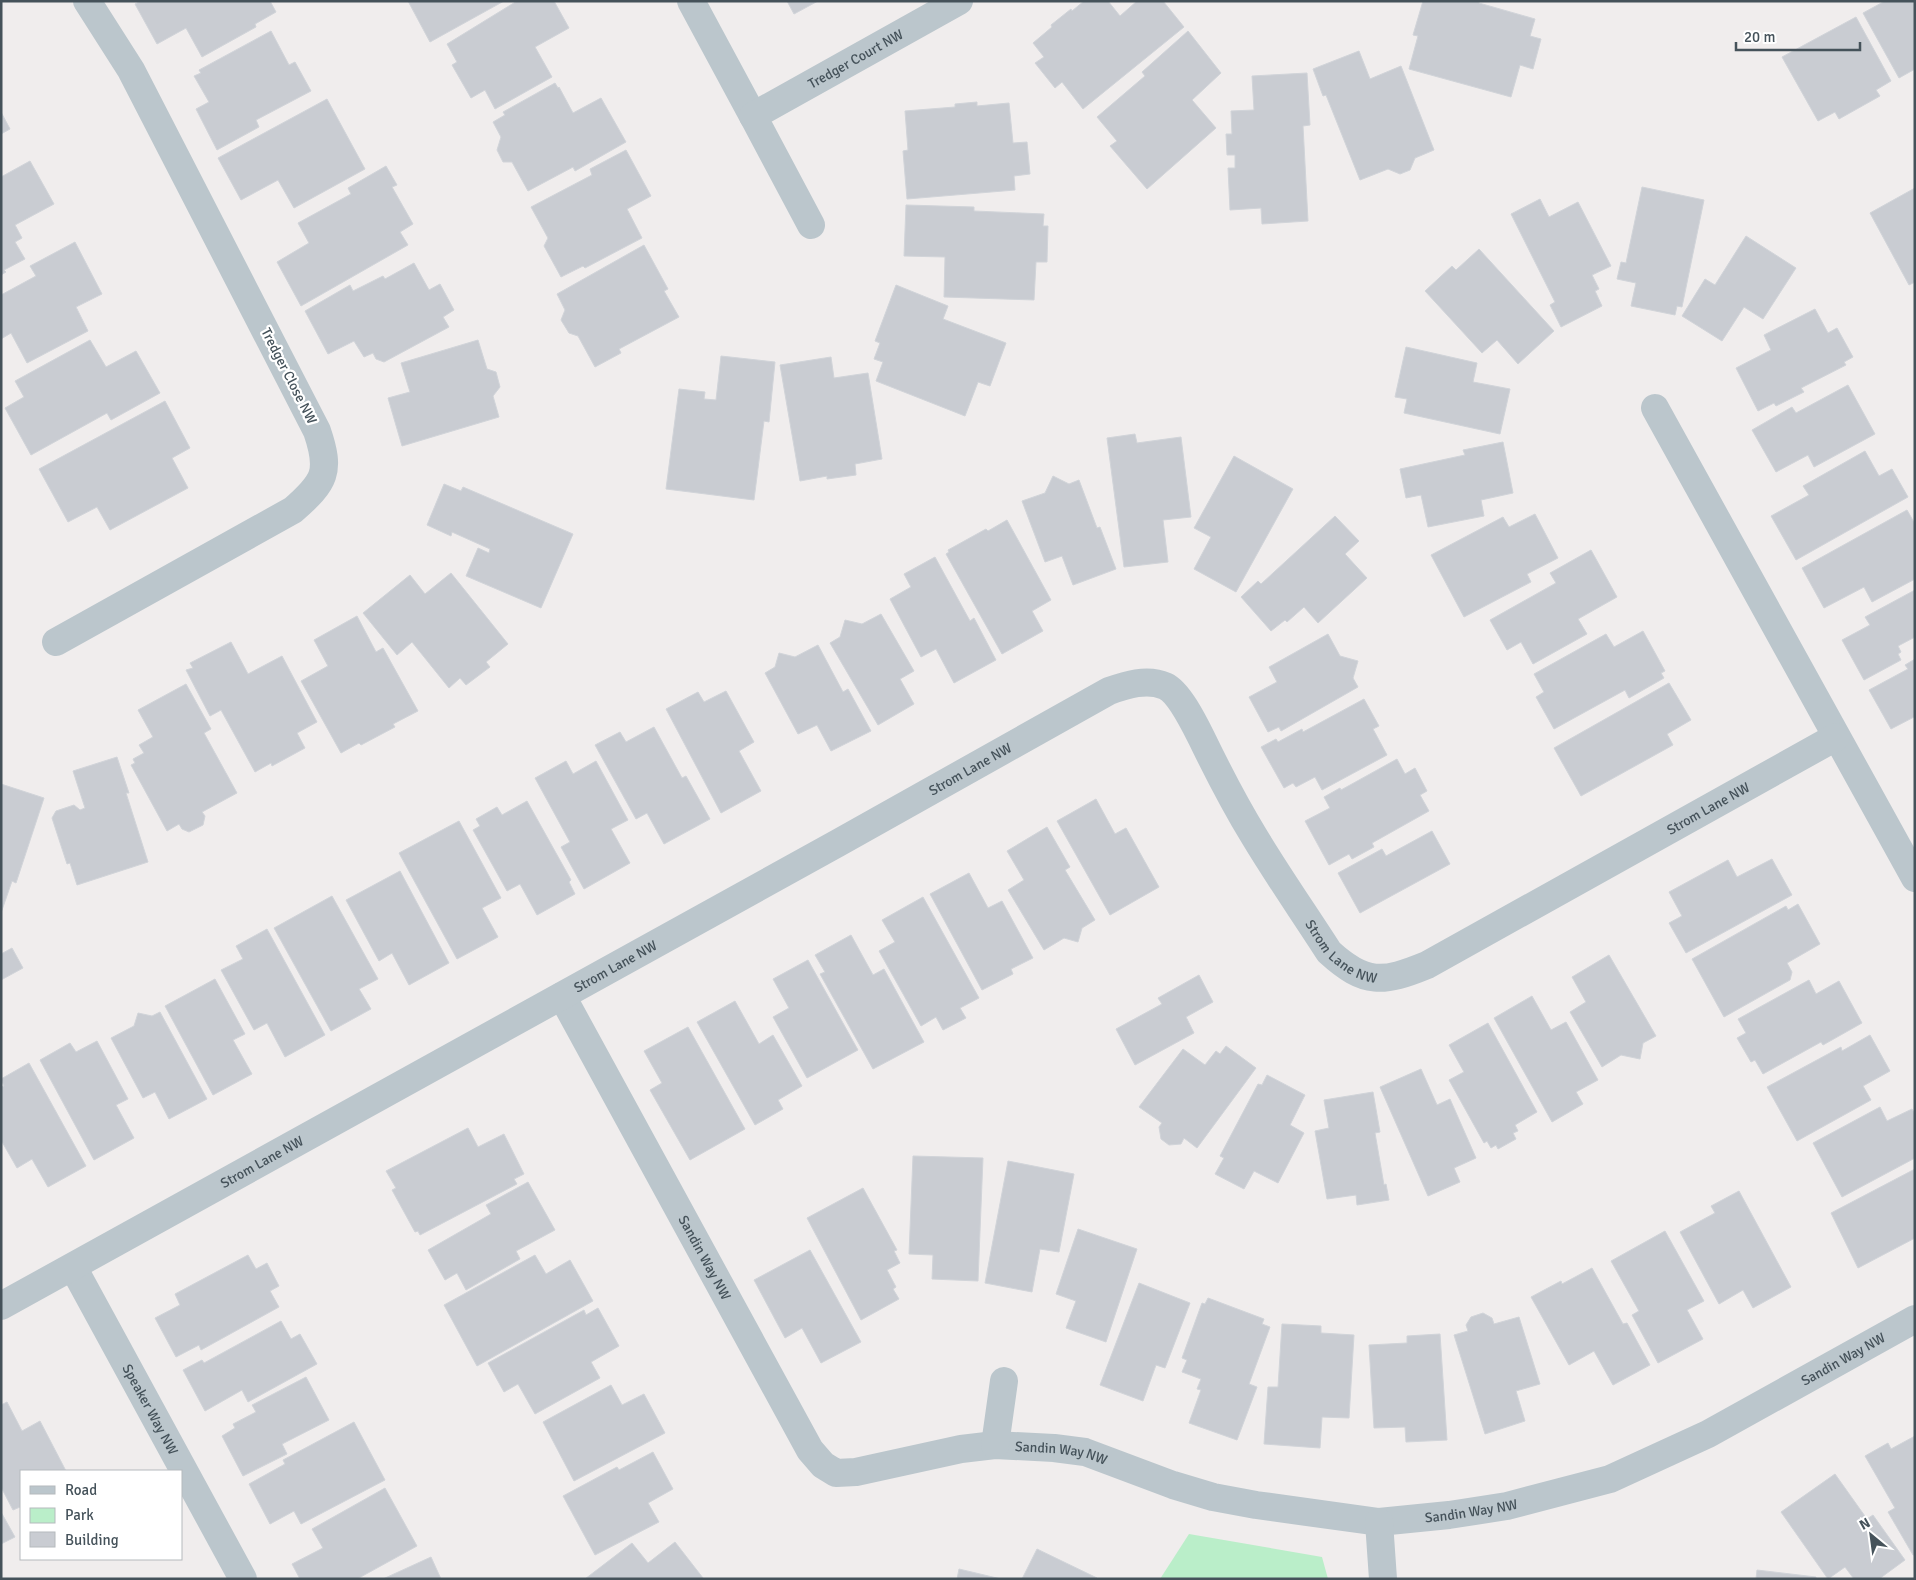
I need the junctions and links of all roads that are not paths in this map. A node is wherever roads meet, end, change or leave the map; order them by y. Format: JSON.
{"nodes":[{"id":1,"x":87,"y":1,"type":"edge"},
{"id":2,"x":691,"y":1,"type":"edge"},
{"id":3,"x":959,"y":1,"type":"edge"},
{"id":4,"x":752,"y":116,"type":"junction"},
{"id":5,"x":811,"y":226,"type":"dead end"},
{"id":6,"x":1655,"y":408,"type":"dead end"},
{"id":7,"x":56,"y":642,"type":"dead end"},
{"id":8,"x":1836,"y":737,"type":"junction"},
{"id":9,"x":1915,"y":878,"type":"edge"},
{"id":10,"x":562,"y":996,"type":"junction"},
{"id":11,"x":72,"y":1267,"type":"junction"},
{"id":12,"x":1,"y":1306,"type":"edge"},
{"id":13,"x":1915,"y":1319,"type":"edge"},
{"id":14,"x":1004,"y":1381,"type":"dead end"},
{"id":15,"x":995,"y":1445,"type":"junction"},
{"id":16,"x":1379,"y":1522,"type":"junction"},
{"id":17,"x":243,"y":1579,"type":"edge"},
{"id":18,"x":1383,"y":1579,"type":"edge"}],
"edges":[{"from":1,"to":7,"type":"street","name":"Tredger Close NW"},
{"from":2,"to":4,"type":"street"},
{"from":3,"to":4,"type":"street","name":"Tredger Court NW"},
{"from":4,"to":5,"type":"street"},
{"from":6,"to":8,"type":"street"},
{"from":8,"to":9,"type":"street"},
{"from":8,"to":10,"type":"street","name":"Strom Lane NW"},
{"from":10,"to":11,"type":"street","name":"Strom Lane NW"},
{"from":10,"to":15,"type":"street","name":"Sandin Way NW"},
{"from":11,"to":12,"type":"street","name":"Strom Lane NW"},
{"from":11,"to":17,"type":"street","name":"Speaker Way NW"},
{"from":13,"to":16,"type":"street","name":"Sandin Way NW"},
{"from":14,"to":15,"type":"street","name":"Sandin Way NW"},
{"from":15,"to":16,"type":"street","name":"Sandin Way NW"},
{"from":16,"to":18,"type":"street"}]}
